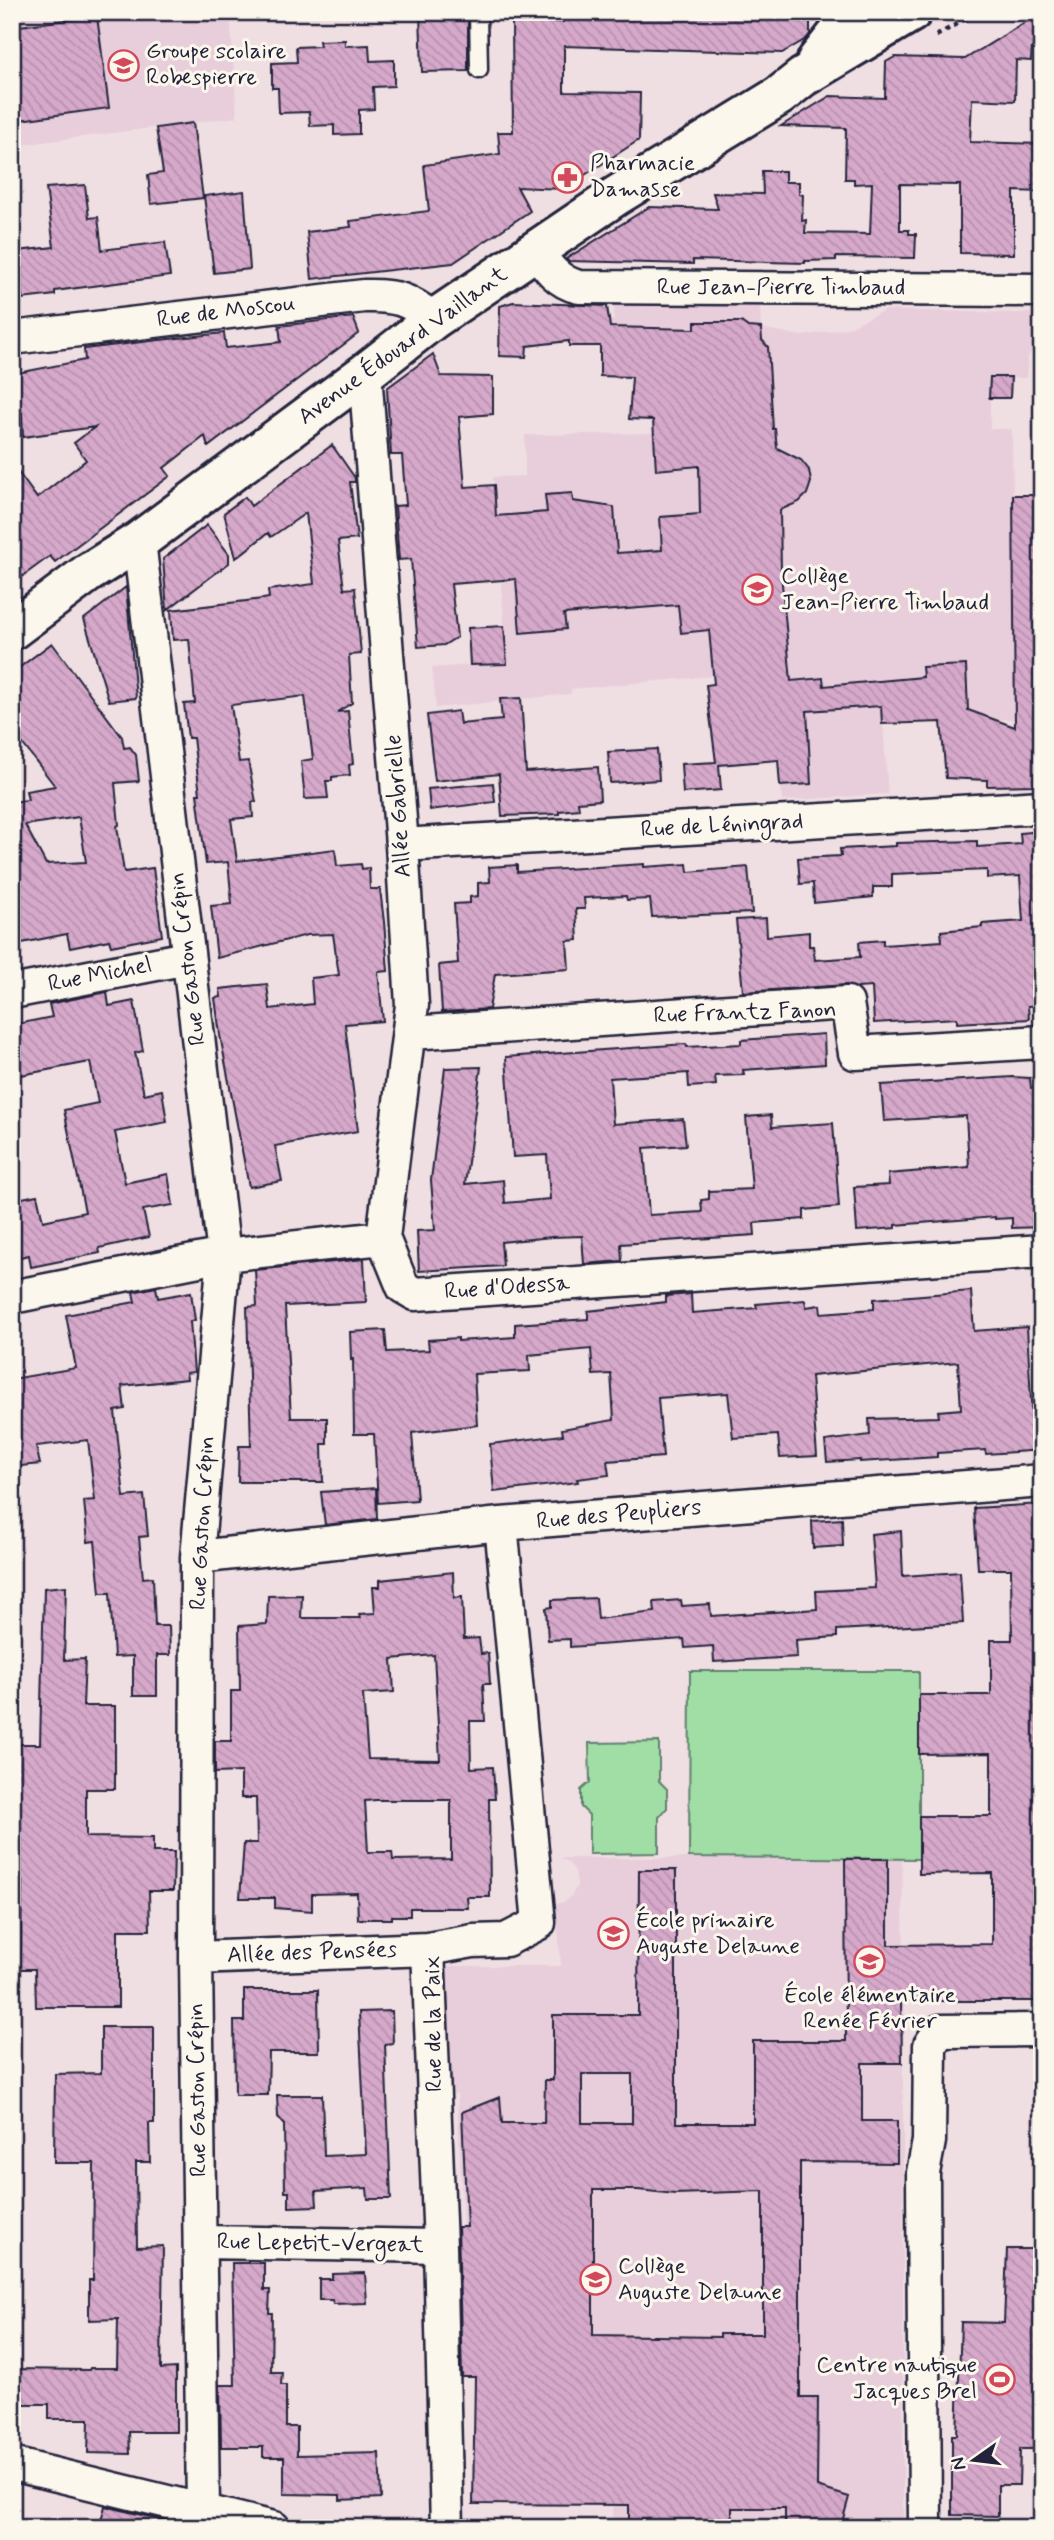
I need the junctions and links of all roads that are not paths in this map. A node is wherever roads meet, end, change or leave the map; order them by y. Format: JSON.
{"nodes":[{"id":1,"x":478,"y":12,"type":"edge"},
{"id":2,"x":837,"y":12,"type":"edge"},
{"id":3,"x":855,"y":12,"type":"edge"},
{"id":4,"x":912,"y":12,"type":"edge"},
{"id":5,"x":479,"y":70,"type":"dead end"},
{"id":6,"x":803,"y":76,"type":"junction"},
{"id":7,"x":536,"y":250,"type":"junction"},
{"id":8,"x":1042,"y":290,"type":"edge"},
{"id":9,"x":434,"y":319,"type":"junction"},
{"id":10,"x":12,"y":338,"type":"edge"},
{"id":11,"x":365,"y":373,"type":"junction"},
{"id":12,"x":139,"y":541,"type":"junction"},
{"id":13,"x":12,"y":630,"type":"edge"},
{"id":14,"x":1042,"y":807,"type":"edge"},
{"id":15,"x":402,"y":845,"type":"junction"},
{"id":16,"x":187,"y":958,"type":"junction"},
{"id":17,"x":12,"y":992,"type":"edge"},
{"id":18,"x":411,"y":1033,"type":"junction"},
{"id":19,"x":1042,"y":1042,"type":"edge"},
{"id":20,"x":383,"y":1238,"type":"junction"},
{"id":21,"x":1042,"y":1251,"type":"edge"},
{"id":22,"x":224,"y":1255,"type":"junction"},
{"id":23,"x":12,"y":1297,"type":"edge"},
{"id":24,"x":1042,"y":1481,"type":"edge"},
{"id":25,"x":501,"y":1524,"type":"junction"},
{"id":26,"x":197,"y":1557,"type":"junction"},
{"id":27,"x":428,"y":1949,"type":"junction"},
{"id":28,"x":196,"y":1958,"type":"junction"},
{"id":29,"x":1042,"y":2030,"type":"edge"},
{"id":30,"x":201,"y":2242,"type":"junction"},
{"id":31,"x":440,"y":2246,"type":"junction"},
{"id":32,"x":12,"y":2464,"type":"edge"},
{"id":33,"x":203,"y":2510,"type":"junction"},
{"id":34,"x":274,"y":2528,"type":"edge"},
{"id":35,"x":447,"y":2528,"type":"edge"},
{"id":36,"x":925,"y":2528,"type":"edge"}],
"edges":[{"from":1,"to":5,"type":"lane"},
{"from":2,"to":6,"type":"lane"},
{"from":3,"to":6,"type":"main road","name":"Avenue Édouard Vaillant"},
{"from":4,"to":6,"type":"main road","name":"Avenue Édouard Vaillant"},
{"from":6,"to":7,"type":"main road","name":"Avenue Édouard Vaillant"},
{"from":7,"to":8,"type":"street","name":"Rue Jean-Pierre Timbaud"},
{"from":7,"to":9,"type":"main road","name":"Avenue Édouard Vaillant"},
{"from":9,"to":10,"type":"street","name":"Rue de Moscou"},
{"from":9,"to":11,"type":"main road","name":"Avenue Édouard Vaillant"},
{"from":11,"to":12,"type":"main road","name":"Avenue Édouard Vaillant"},
{"from":11,"to":15,"type":"street","name":"Allée Gabrielle"},
{"from":12,"to":13,"type":"main road","name":"Avenue Édouard Vaillant"},
{"from":12,"to":16,"type":"street","name":"Rue Gaston Crépin"},
{"from":14,"to":15,"type":"street","name":"Rue de Léningrad"},
{"from":15,"to":18,"type":"street","name":"Allée Gabrielle"},
{"from":16,"to":17,"type":"street","name":"Rue Michel"},
{"from":16,"to":22,"type":"street","name":"Rue Gaston Crépin"},
{"from":18,"to":19,"type":"street","name":"Rue Frantz Fanon"},
{"from":18,"to":20,"type":"street","name":"Allée Gabrielle"},
{"from":20,"to":21,"type":"street","name":"Rue d'Odessa"},
{"from":20,"to":22,"type":"street"},
{"from":22,"to":23,"type":"street"},
{"from":22,"to":26,"type":"street","name":"Rue Gaston Crépin"},
{"from":24,"to":25,"type":"street","name":"Rue des Peupliers"},
{"from":25,"to":26,"type":"street","name":"Rue des Peupliers"},
{"from":25,"to":27,"type":"street","name":"Rue de la Paix"},
{"from":26,"to":28,"type":"street","name":"Rue Gaston Crépin"},
{"from":27,"to":28,"type":"street","name":"Allée des Pensées"},
{"from":27,"to":31,"type":"street","name":"Rue de la Paix"},
{"from":28,"to":30,"type":"street","name":"Rue Gaston Crépin"},
{"from":29,"to":36,"type":"street"},
{"from":30,"to":31,"type":"street","name":"Rue Lepetit-Vergeat"},
{"from":30,"to":33,"type":"street","name":"Rue Gaston Crépin"},
{"from":31,"to":35,"type":"street","name":"Rue de la Paix"},
{"from":32,"to":33,"type":"street"},
{"from":33,"to":34,"type":"street"}]}
